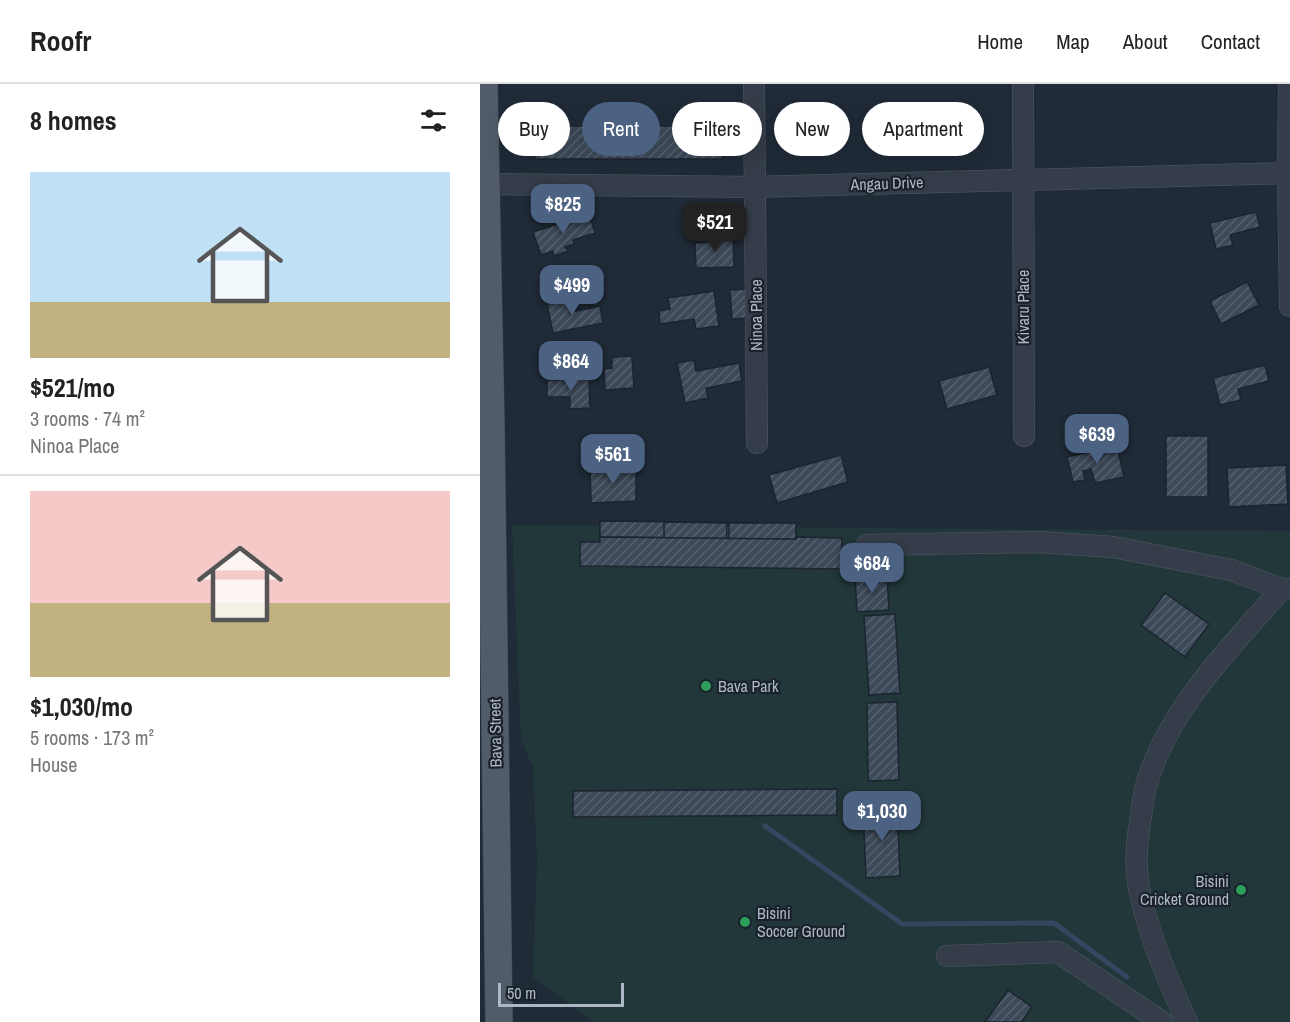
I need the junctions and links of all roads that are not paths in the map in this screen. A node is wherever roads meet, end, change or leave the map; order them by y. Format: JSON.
{"nodes":[{"id":1,"x":484,"y":84,"type":"edge"},
{"id":2,"x":754,"y":84,"type":"edge"},
{"id":3,"x":1023,"y":84,"type":"edge"},
{"id":4,"x":1289,"y":84,"type":"edge"},
{"id":5,"x":1289,"y":173,"type":"edge"},
{"id":6,"x":1022,"y":179,"type":"junction"},
{"id":7,"x":485,"y":184,"type":"junction"},
{"id":8,"x":755,"y":187,"type":"junction"},
{"id":9,"x":483,"y":255,"type":"edge"},
{"id":10,"x":1290,"y":306,"type":"edge"},
{"id":11,"x":486,"y":426,"type":"edge"},
{"id":12,"x":1024,"y":436,"type":"dead end"},
{"id":13,"x":757,"y":443,"type":"dead end"},
{"id":14,"x":867,"y":545,"type":"dead end"},
{"id":15,"x":1286,"y":589,"type":"edge"},
{"id":16,"x":947,"y":956,"type":"dead end"},
{"id":17,"x":498,"y":1022,"type":"edge"},
{"id":18,"x":1162,"y":1022,"type":"edge"},
{"id":19,"x":1187,"y":1022,"type":"edge"}],
"edges":[{"from":1,"to":7,"type":"main road","name":"Bava Street"},
{"from":2,"to":8,"type":"street","name":"Ninoa Place"},
{"from":3,"to":6,"type":"street","name":"Kivaru Place"},
{"from":4,"to":5,"type":"street"},
{"from":5,"to":6,"type":"street","name":"Angau Drive"},
{"from":5,"to":10,"type":"street"},
{"from":6,"to":8,"type":"street","name":"Angau Drive"},
{"from":6,"to":12,"type":"street","name":"Kivaru Place"},
{"from":7,"to":8,"type":"street","name":"Angau Drive"},
{"from":7,"to":9,"type":"main road","name":"Bava Street"},
{"from":8,"to":13,"type":"street","name":"Ninoa Place"},
{"from":9,"to":11,"type":"main road","name":"Bava Street"},
{"from":11,"to":17,"type":"main road","name":"Bava Street"},
{"from":14,"to":15,"type":"street"},
{"from":15,"to":19,"type":"street"},
{"from":16,"to":18,"type":"street"}]}
